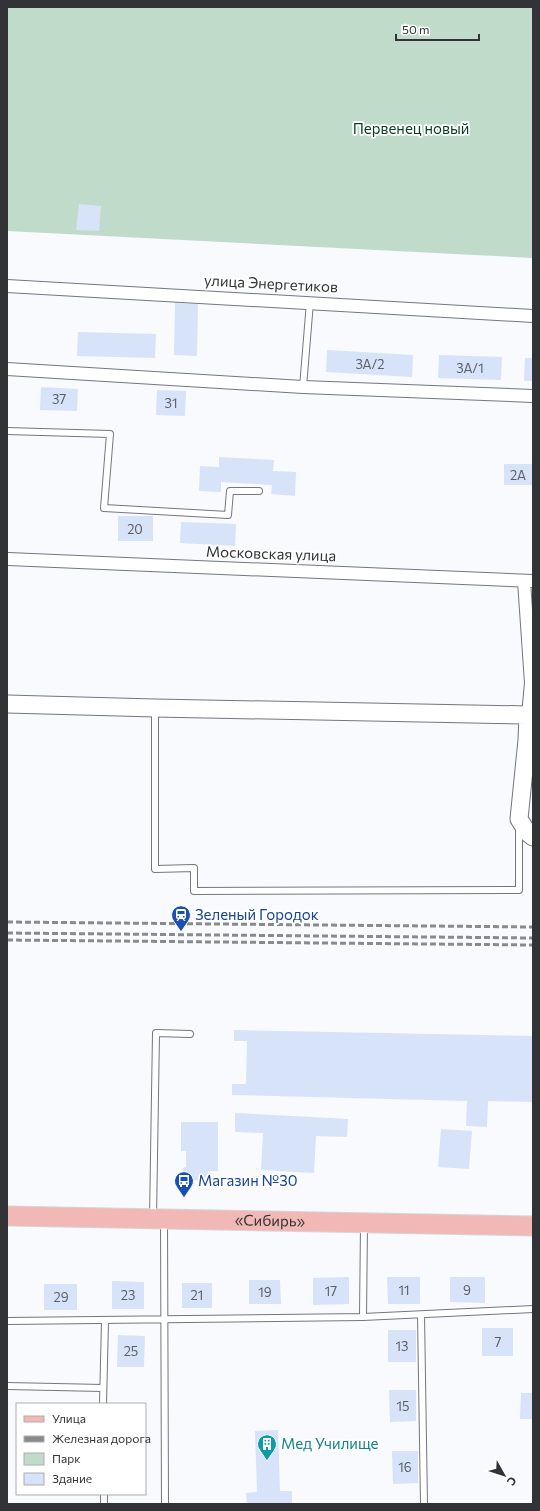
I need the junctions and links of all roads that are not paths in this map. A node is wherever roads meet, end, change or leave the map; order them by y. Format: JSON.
{"nodes":[{"id":1,"x":7,"y":286,"type":"edge"},
{"id":2,"x":310,"y":302,"type":"junction"},
{"id":3,"x":533,"y":316,"type":"edge"},
{"id":4,"x":7,"y":369,"type":"edge"},
{"id":5,"x":303,"y":387,"type":"junction"},
{"id":6,"x":533,"y":396,"type":"edge"},
{"id":7,"x":7,"y":431,"type":"edge"},
{"id":8,"x":259,"y":491,"type":"dead end"},
{"id":9,"x":8,"y":559,"type":"dead end"},
{"id":10,"x":529,"y":581,"type":"edge"},
{"id":11,"x":7,"y":704,"type":"edge"},
{"id":12,"x":155,"y":708,"type":"junction"},
{"id":13,"x":528,"y":715,"type":"junction"},
{"id":14,"x":519,"y":819,"type":"junction"},
{"id":15,"x":533,"y":837,"type":"edge"},
{"id":16,"x":190,"y":1034,"type":"dead end"},
{"id":17,"x":7,"y":1216,"type":"edge"},
{"id":18,"x":158,"y":1219,"type":"junction"},
{"id":19,"x":364,"y":1224,"type":"junction"},
{"id":20,"x":533,"y":1226,"type":"edge"},
{"id":21,"x":533,"y":1310,"type":"edge"},
{"id":22,"x":422,"y":1315,"type":"junction"},
{"id":23,"x":364,"y":1317,"type":"junction"},
{"id":24,"x":164,"y":1320,"type":"junction"},
{"id":25,"x":7,"y":1321,"type":"edge"},
{"id":26,"x":105,"y":1321,"type":"junction"},
{"id":27,"x":7,"y":1386,"type":"edge"},
{"id":28,"x":103,"y":1388,"type":"junction"},
{"id":29,"x":103,"y":1403,"type":"edge"},
{"id":30,"x":165,"y":1504,"type":"edge"},
{"id":31,"x":424,"y":1504,"type":"edge"}],
"edges":[{"from":1,"to":2,"type":"street","name":"улица Энергетиков"},
{"from":2,"to":3,"type":"street","name":"улица Энергетиков"},
{"from":2,"to":5,"type":"lane"},
{"from":4,"to":5,"type":"street"},
{"from":5,"to":6,"type":"street"},
{"from":7,"to":8,"type":"lane"},
{"from":9,"to":10,"type":"street","name":"Московская улица"},
{"from":10,"to":13,"type":"street"},
{"from":11,"to":12,"type":"street"},
{"from":12,"to":13,"type":"street"},
{"from":12,"to":14,"type":"lane"},
{"from":13,"to":14,"type":"street"},
{"from":14,"to":15,"type":"street"},
{"from":16,"to":18,"type":"lane"},
{"from":17,"to":18,"type":"main road","name":"«Сибирь»"},
{"from":18,"to":19,"type":"main road","name":"«Сибирь»"},
{"from":18,"to":24,"type":"lane"},
{"from":19,"to":20,"type":"main road","name":"«Сибирь»"},
{"from":19,"to":23,"type":"lane"},
{"from":21,"to":22,"type":"lane"},
{"from":22,"to":23,"type":"lane"},
{"from":22,"to":31,"type":"lane"},
{"from":23,"to":24,"type":"lane"},
{"from":24,"to":26,"type":"lane"},
{"from":24,"to":30,"type":"lane"},
{"from":25,"to":26,"type":"lane"},
{"from":26,"to":28,"type":"lane"},
{"from":27,"to":28,"type":"lane"},
{"from":28,"to":29,"type":"lane"}]}
